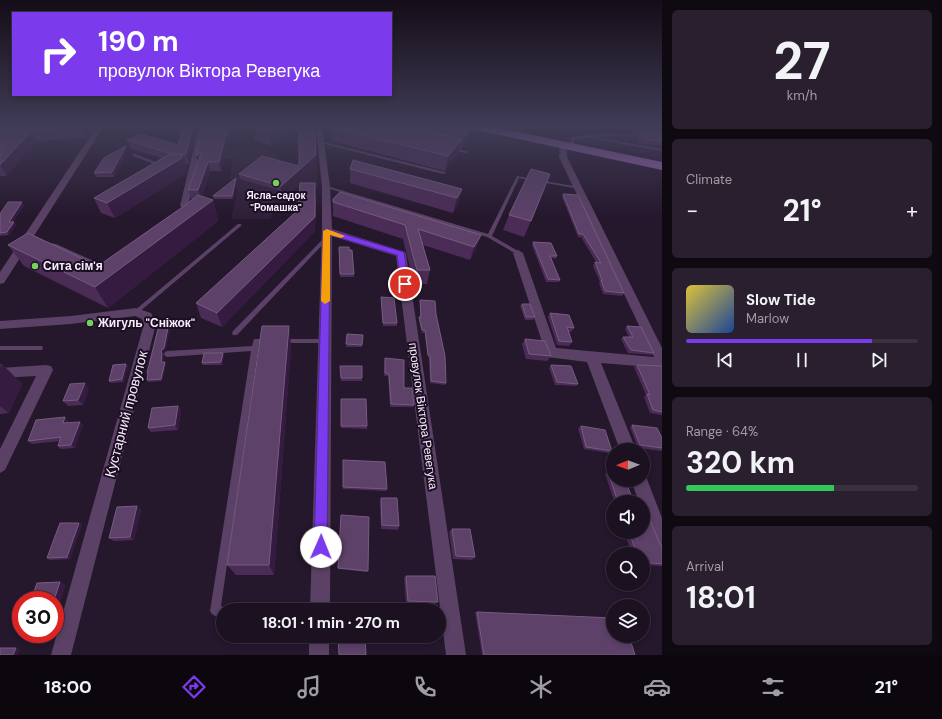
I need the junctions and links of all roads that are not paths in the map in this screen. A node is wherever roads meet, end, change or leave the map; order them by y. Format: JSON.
{"nodes":[{"id":1,"x":81,"y":157,"type":"edge"},
{"id":2,"x":138,"y":157,"type":"edge"},
{"id":3,"x":193,"y":157,"type":"edge"},
{"id":4,"x":323,"y":157,"type":"edge"},
{"id":5,"x":379,"y":157,"type":"edge"},
{"id":6,"x":563,"y":157,"type":"edge"},
{"id":7,"x":617,"y":157,"type":"edge"},
{"id":8,"x":662,"y":166,"type":"edge"},
{"id":9,"x":161,"y":171,"type":"edge"},
{"id":10,"x":444,"y":173,"type":"edge"},
{"id":11,"x":326,"y":187,"type":"junction"},
{"id":12,"x":579,"y":188,"type":"junction"},
{"id":13,"x":184,"y":206,"type":"edge"},
{"id":14,"x":240,"y":225,"type":"dead end"},
{"id":15,"x":327,"y":235,"type":"junction"},
{"id":16,"x":489,"y":236,"type":"junction"},
{"id":17,"x":40,"y":243,"type":"edge"},
{"id":18,"x":518,"y":253,"type":"joint"},
{"id":19,"x":112,"y":271,"type":"edge"},
{"id":20,"x":0,"y":280,"type":"edge"},
{"id":21,"x":136,"y":312,"type":"junction"},
{"id":22,"x":0,"y":325,"type":"edge"},
{"id":23,"x":235,"y":333,"type":"dead end"},
{"id":24,"x":325,"y":341,"type":"junction"},
{"id":25,"x":0,"y":348,"type":"edge"},
{"id":26,"x":40,"y":348,"type":"dead end"},
{"id":27,"x":255,"y":348,"type":"junction"},
{"id":28,"x":168,"y":354,"type":"dead end"},
{"id":29,"x":592,"y":357,"type":"junction"},
{"id":30,"x":662,"y":362,"type":"edge"},
{"id":31,"x":0,"y":373,"type":"edge"},
{"id":32,"x":625,"y":443,"type":"edge"},
{"id":33,"x":0,"y":465,"type":"edge"},
{"id":34,"x":642,"y":487,"type":"edge"},
{"id":35,"x":662,"y":540,"type":"edge"},
{"id":36,"x":216,"y":603,"type":"edge"},
{"id":37,"x":320,"y":603,"type":"edge"},
{"id":38,"x":319,"y":643,"type":"edge"},
{"id":39,"x":61,"y":655,"type":"edge"},
{"id":40,"x":319,"y":655,"type":"edge"},
{"id":41,"x":456,"y":655,"type":"edge"}],
"edges":[{"from":1,"to":20,"type":"street"},
{"from":2,"to":9,"type":"lane"},
{"from":3,"to":13,"type":"street"},
{"from":4,"to":11,"type":"street"},
{"from":5,"to":10,"type":"lane"},
{"from":6,"to":12,"type":"street"},
{"from":7,"to":8,"type":"main road"},
{"from":11,"to":15,"type":"street"},
{"from":11,"to":16,"type":"lane"},
{"from":12,"to":16,"type":"lane"},
{"from":12,"to":30,"type":"street"},
{"from":14,"to":21,"type":"lane"},
{"from":15,"to":23,"type":"lane"},
{"from":15,"to":24,"type":"street"},
{"from":15,"to":41,"type":"street","name":"провулок Віктора Ревегука"},
{"from":16,"to":18,"type":"lane"},
{"from":17,"to":19,"type":"lane"},
{"from":18,"to":29,"type":"street"},
{"from":21,"to":22,"type":"street"},
{"from":21,"to":39,"type":"street","name":"Кустарний провулок"},
{"from":24,"to":27,"type":"lane"},
{"from":24,"to":37,"type":"street"},
{"from":25,"to":26,"type":"lane"},
{"from":27,"to":28,"type":"lane"},
{"from":27,"to":36,"type":"lane"},
{"from":29,"to":30,"type":"street"},
{"from":29,"to":32,"type":"street"},
{"from":31,"to":33,"type":"street"},
{"from":34,"to":35,"type":"street"},
{"from":38,"to":40,"type":"street"}]}
